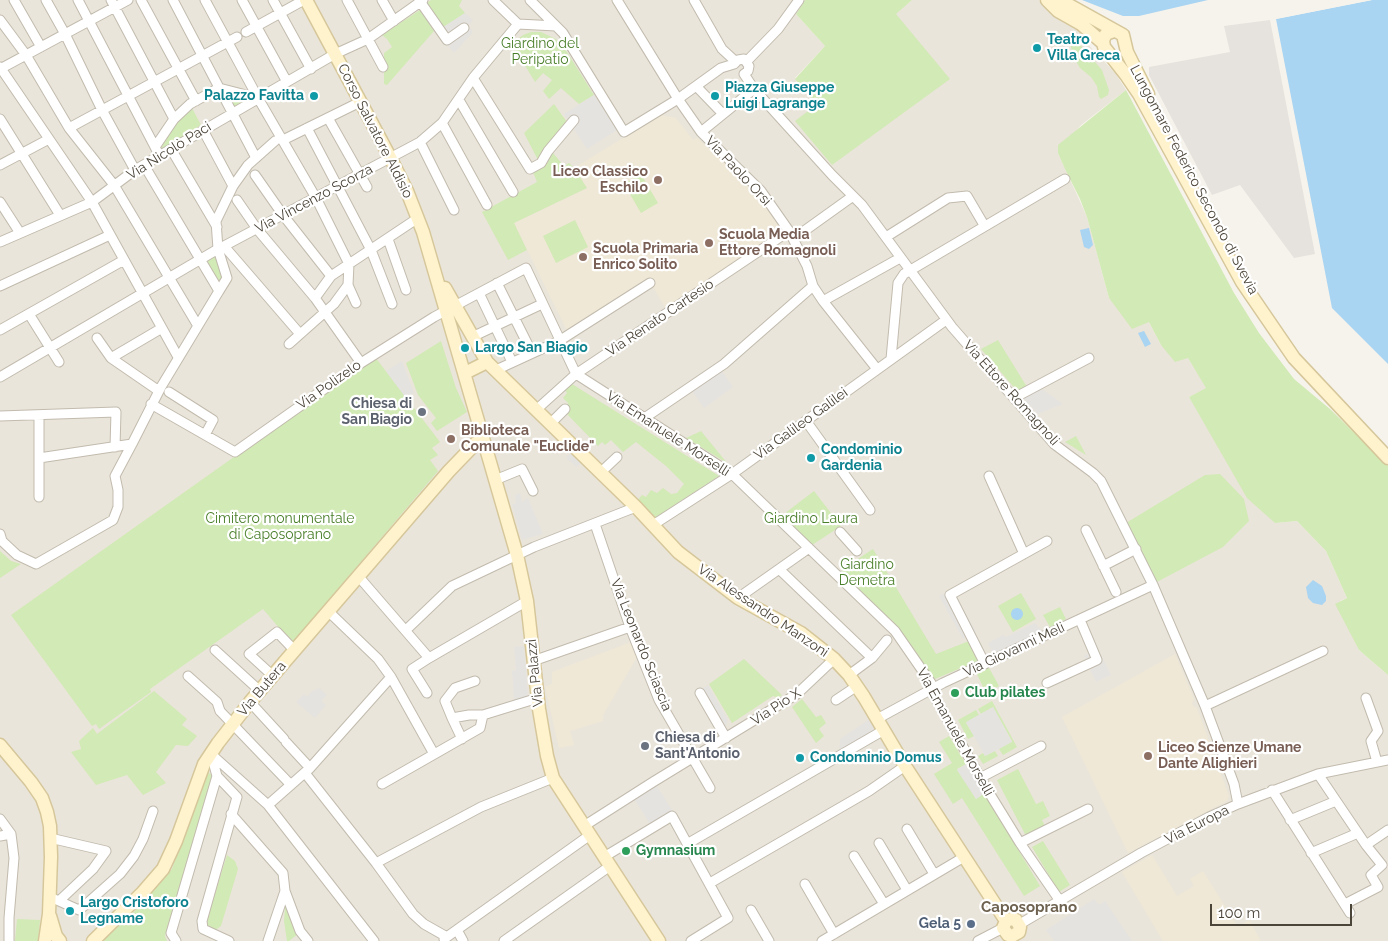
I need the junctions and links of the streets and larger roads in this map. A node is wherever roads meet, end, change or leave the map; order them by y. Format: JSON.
{"nodes":[{"id":1,"x":14,"y":0,"type":"edge"},
{"id":2,"x":46,"y":0,"type":"edge"},
{"id":3,"x":78,"y":0,"type":"edge"},
{"id":4,"x":128,"y":0,"type":"edge"},
{"id":5,"x":141,"y":0,"type":"edge"},
{"id":6,"x":173,"y":0,"type":"edge"},
{"id":7,"x":205,"y":0,"type":"edge"},
{"id":8,"x":242,"y":0,"type":"edge"},
{"id":9,"x":272,"y":0,"type":"edge"},
{"id":10,"x":305,"y":0,"type":"edge"},
{"id":11,"x":347,"y":0,"type":"edge"},
{"id":12,"x":382,"y":0,"type":"edge"},
{"id":13,"x":493,"y":0,"type":"edge"},
{"id":14,"x":530,"y":0,"type":"edge"},
{"id":15,"x":617,"y":0,"type":"edge"},
{"id":16,"x":694,"y":0,"type":"edge"},
{"id":17,"x":799,"y":0,"type":"edge"},
{"id":18,"x":1047,"y":0,"type":"edge"},
{"id":19,"x":1060,"y":0,"type":"edge"},
{"id":20,"x":421,"y":1,"type":"edge"},
{"id":21,"x":113,"y":4,"type":"edge"},
{"id":22,"x":280,"y":14,"type":"junction"},
{"id":23,"x":0,"y":20,"type":"edge"},
{"id":24,"x":90,"y":21,"type":"junction"},
{"id":25,"x":394,"y":21,"type":"junction"},
{"id":26,"x":518,"y":24,"type":"junction"},
{"id":27,"x":256,"y":26,"type":"junction"},
{"id":28,"x":556,"y":26,"type":"junction"},
{"id":29,"x":464,"y":28,"type":"dead end"},
{"id":30,"x":1114,"y":30,"type":"junction"},
{"id":31,"x":246,"y":32,"type":"dead end"},
{"id":32,"x":65,"y":34,"type":"junction"},
{"id":33,"x":237,"y":37,"type":"dead end"},
{"id":34,"x":368,"y":39,"type":"junction"},
{"id":35,"x":228,"y":42,"type":"junction"},
{"id":36,"x":1124,"y":44,"type":"junction"},
{"id":37,"x":1105,"y":46,"type":"junction"},
{"id":38,"x":40,"y":47,"type":"junction"},
{"id":39,"x":335,"y":54,"type":"junction"},
{"id":40,"x":26,"y":56,"type":"junction"},
{"id":41,"x":202,"y":56,"type":"junction"},
{"id":42,"x":747,"y":61,"type":"junction"},
{"id":43,"x":735,"y":62,"type":"junction"},
{"id":44,"x":383,"y":67,"type":"dead end"},
{"id":45,"x":0,"y":68,"type":"edge"},
{"id":46,"x":178,"y":68,"type":"junction"},
{"id":47,"x":311,"y":69,"type":"junction"},
{"id":48,"x":744,"y":74,"type":"junction"},
{"id":49,"x":473,"y":78,"type":"junction"},
{"id":50,"x":155,"y":81,"type":"junction"},
{"id":51,"x":287,"y":82,"type":"junction"},
{"id":52,"x":696,"y":86,"type":"junction"},
{"id":53,"x":219,"y":88,"type":"junction"},
{"id":54,"x":754,"y":89,"type":"junction"},
{"id":55,"x":128,"y":96,"type":"junction"},
{"id":56,"x":258,"y":98,"type":"junction"},
{"id":57,"x":678,"y":99,"type":"junction"},
{"id":58,"x":458,"y":100,"type":"junction"},
{"id":59,"x":196,"y":101,"type":"junction"},
{"id":60,"x":360,"y":102,"type":"junction"},
{"id":61,"x":102,"y":110,"type":"junction"},
{"id":62,"x":232,"y":113,"type":"junction"},
{"id":63,"x":722,"y":114,"type":"junction"},
{"id":64,"x":328,"y":118,"type":"junction"},
{"id":65,"x":0,"y":119,"type":"edge"},
{"id":66,"x":174,"y":119,"type":"junction"},
{"id":67,"x":574,"y":120,"type":"dead end"},
{"id":68,"x":442,"y":123,"type":"junction"},
{"id":69,"x":69,"y":128,"type":"junction"},
{"id":70,"x":307,"y":128,"type":"junction"},
{"id":71,"x":203,"y":130,"type":"junction"},
{"id":72,"x":701,"y":132,"type":"junction"},
{"id":73,"x":49,"y":139,"type":"junction"},
{"id":74,"x":279,"y":140,"type":"junction"},
{"id":75,"x":420,"y":142,"type":"junction"},
{"id":76,"x":170,"y":149,"type":"junction"},
{"id":77,"x":157,"y":152,"type":"junction"},
{"id":78,"x":22,"y":153,"type":"junction"},
{"id":79,"x":256,"y":158,"type":"junction"},
{"id":80,"x":391,"y":159,"type":"junction"},
{"id":81,"x":0,"y":165,"type":"edge"},
{"id":82,"x":144,"y":165,"type":"junction"},
{"id":83,"x":135,"y":170,"type":"junction"},
{"id":84,"x":255,"y":175,"type":"dead end"},
{"id":85,"x":361,"y":175,"type":"junction"},
{"id":86,"x":1065,"y":179,"type":"dead end"},
{"id":87,"x":114,"y":186,"type":"junction"},
{"id":88,"x":233,"y":186,"type":"junction"},
{"id":89,"x":337,"y":187,"type":"junction"},
{"id":90,"x":368,"y":187,"type":"dead end"},
{"id":91,"x":513,"y":192,"type":"dead end"},
{"id":92,"x":852,"y":196,"type":"junction"},
{"id":93,"x":316,"y":198,"type":"junction"},
{"id":94,"x":237,"y":200,"type":"dead end"},
{"id":95,"x":0,"y":202,"type":"edge"},
{"id":96,"x":92,"y":202,"type":"junction"},
{"id":97,"x":487,"y":205,"type":"dead end"},
{"id":98,"x":454,"y":210,"type":"dead end"},
{"id":99,"x":283,"y":215,"type":"junction"},
{"id":100,"x":60,"y":216,"type":"junction"},
{"id":101,"x":418,"y":218,"type":"junction"},
{"id":102,"x":984,"y":226,"type":"junction"},
{"id":103,"x":217,"y":227,"type":"junction"},
{"id":104,"x":257,"y":229,"type":"junction"},
{"id":105,"x":20,"y":233,"type":"junction"},
{"id":106,"x":110,"y":235,"type":"junction"},
{"id":107,"x":791,"y":235,"type":"junction"},
{"id":108,"x":886,"y":237,"type":"junction"},
{"id":109,"x":388,"y":240,"type":"junction"},
{"id":110,"x":0,"y":242,"type":"edge"},
{"id":111,"x":221,"y":248,"type":"junction"},
{"id":112,"x":371,"y":250,"type":"junction"},
{"id":113,"x":900,"y":258,"type":"junction"},
{"id":114,"x":124,"y":260,"type":"junction"},
{"id":115,"x":200,"y":260,"type":"junction"},
{"id":116,"x":349,"y":264,"type":"junction"},
{"id":117,"x":909,"y":270,"type":"junction"},
{"id":118,"x":331,"y":276,"type":"junction"},
{"id":119,"x":169,"y":278,"type":"junction"},
{"id":120,"x":497,"y":283,"type":"junction"},
{"id":121,"x":650,"y":283,"type":"dead end"},
{"id":122,"x":348,"y":284,"type":"junction"},
{"id":123,"x":0,"y":286,"type":"edge"},
{"id":124,"x":813,"y":286,"type":"junction"},
{"id":125,"x":406,"y":290,"type":"dead end"},
{"id":126,"x":220,"y":291,"type":"junction"},
{"id":127,"x":479,"y":293,"type":"junction"},
{"id":128,"x":143,"y":294,"type":"junction"},
{"id":129,"x":315,"y":298,"type":"junction"},
{"id":130,"x":822,"y":301,"type":"junction"},
{"id":131,"x":356,"y":304,"type":"dead end"},
{"id":132,"x":392,"y":304,"type":"dead end"},
{"id":133,"x":542,"y":304,"type":"junction"},
{"id":134,"x":451,"y":308,"type":"junction"},
{"id":135,"x":324,"y":312,"type":"junction"},
{"id":136,"x":29,"y":314,"type":"junction"},
{"id":137,"x":1266,"y":315,"type":"junction"},
{"id":138,"x":514,"y":318,"type":"junction"},
{"id":139,"x":946,"y":320,"type":"junction"},
{"id":140,"x":198,"y":326,"type":"junction"},
{"id":141,"x":496,"y":326,"type":"junction"},
{"id":142,"x":162,"y":328,"type":"junction"},
{"id":143,"x":0,"y":330,"type":"edge"},
{"id":144,"x":300,"y":334,"type":"junction"},
{"id":145,"x":472,"y":337,"type":"junction"},
{"id":146,"x":97,"y":338,"type":"dead end"},
{"id":147,"x":559,"y":341,"type":"junction"},
{"id":148,"x":289,"y":344,"type":"dead end"},
{"id":149,"x":50,"y":348,"type":"junction"},
{"id":150,"x":532,"y":353,"type":"junction"},
{"id":151,"x":178,"y":357,"type":"junction"},
{"id":152,"x":111,"y":358,"type":"junction"},
{"id":153,"x":1089,"y":358,"type":"dead end"},
{"id":154,"x":891,"y":359,"type":"junction"},
{"id":155,"x":59,"y":362,"type":"dead end"},
{"id":156,"x":512,"y":362,"type":"junction"},
{"id":157,"x":361,"y":363,"type":"junction"},
{"id":158,"x":491,"y":365,"type":"junction"},
{"id":159,"x":877,"y":369,"type":"junction"},
{"id":160,"x":576,"y":374,"type":"junction"},
{"id":161,"x":0,"y":377,"type":"edge"},
{"id":162,"x":466,"y":377,"type":"junction"},
{"id":163,"x":158,"y":391,"type":"junction"},
{"id":164,"x":169,"y":392,"type":"dead end"},
{"id":165,"x":1014,"y":398,"type":"junction"},
{"id":166,"x":151,"y":404,"type":"junction"},
{"id":167,"x":565,"y":409,"type":"dead end"},
{"id":168,"x":536,"y":410,"type":"junction"},
{"id":169,"x":38,"y":415,"type":"junction"},
{"id":170,"x":0,"y":416,"type":"edge"},
{"id":171,"x":644,"y":418,"type":"junction"},
{"id":172,"x":806,"y":421,"type":"junction"},
{"id":173,"x":550,"y":424,"type":"junction"},
{"id":174,"x":205,"y":435,"type":"junction"},
{"id":175,"x":483,"y":439,"type":"junction"},
{"id":176,"x":132,"y":444,"type":"junction"},
{"id":177,"x":115,"y":447,"type":"junction"},
{"id":178,"x":487,"y":454,"type":"junction"},
{"id":179,"x":617,"y":457,"type":"dead end"},
{"id":180,"x":39,"y":458,"type":"junction"},
{"id":181,"x":1388,"y":458,"type":"edge"},
{"id":182,"x":458,"y":462,"type":"junction"},
{"id":183,"x":600,"y":472,"type":"junction"},
{"id":184,"x":732,"y":474,"type":"junction"},
{"id":185,"x":989,"y":476,"type":"dead end"},
{"id":186,"x":495,"y":480,"type":"junction"},
{"id":187,"x":533,"y":491,"type":"dead end"},
{"id":188,"x":39,"y":497,"type":"dead end"},
{"id":189,"x":636,"y":507,"type":"junction"},
{"id":190,"x":870,"y":510,"type":"dead end"},
{"id":191,"x":595,"y":524,"type":"junction"},
{"id":192,"x":653,"y":525,"type":"junction"},
{"id":193,"x":1086,"y":530,"type":"dead end"},
{"id":194,"x":840,"y":532,"type":"dead end"},
{"id":195,"x":1,"y":537,"type":"edge"},
{"id":196,"x":1047,"y":541,"type":"dead end"},
{"id":197,"x":809,"y":548,"type":"junction"},
{"id":198,"x":1136,"y":549,"type":"junction"},
{"id":199,"x":857,"y":552,"type":"dead end"},
{"id":200,"x":518,"y":554,"type":"junction"},
{"id":201,"x":1024,"y":554,"type":"junction"},
{"id":202,"x":1104,"y":566,"type":"junction"},
{"id":203,"x":779,"y":570,"type":"junction"},
{"id":204,"x":359,"y":577,"type":"junction"},
{"id":205,"x":1153,"y":585,"type":"junction"},
{"id":206,"x":1116,"y":592,"type":"dead end"},
{"id":207,"x":738,"y":598,"type":"junction"},
{"id":208,"x":527,"y":602,"type":"junction"},
{"id":209,"x":328,"y":611,"type":"junction"},
{"id":210,"x":1080,"y":620,"type":"junction"},
{"id":211,"x":630,"y":627,"type":"junction"},
{"id":212,"x":406,"y":630,"type":"junction"},
{"id":213,"x":887,"y":640,"type":"dead end"},
{"id":214,"x":215,"y":650,"type":"dead end"},
{"id":215,"x":294,"y":651,"type":"junction"},
{"id":216,"x":1323,"y":651,"type":"dead end"},
{"id":217,"x":429,"y":658,"type":"junction"},
{"id":218,"x":872,"y":658,"type":"junction"},
{"id":219,"x":834,"y":659,"type":"junction"},
{"id":220,"x":533,"y":661,"type":"junction"},
{"id":221,"x":985,"y":664,"type":"junction"},
{"id":222,"x":849,"y":675,"type":"junction"},
{"id":223,"x":188,"y":676,"type":"dead end"},
{"id":224,"x":273,"y":676,"type":"junction"},
{"id":225,"x":390,"y":677,"type":"junction"},
{"id":226,"x":475,"y":680,"type":"dead end"},
{"id":227,"x":1047,"y":683,"type":"dead end"},
{"id":228,"x":857,"y":686,"type":"junction"},
{"id":229,"x":932,"y":689,"type":"junction"},
{"id":230,"x":260,"y":691,"type":"junction"},
{"id":231,"x":427,"y":693,"type":"dead end"},
{"id":232,"x":700,"y":693,"type":"dead end"},
{"id":233,"x":538,"y":698,"type":"junction"},
{"id":234,"x":1366,"y":698,"type":"dead end"},
{"id":235,"x":836,"y":700,"type":"dead end"},
{"id":236,"x":250,"y":702,"type":"junction"},
{"id":237,"x":1205,"y":706,"type":"junction"},
{"id":238,"x":483,"y":715,"type":"junction"},
{"id":239,"x":452,"y":718,"type":"junction"},
{"id":240,"x":233,"y":724,"type":"junction"},
{"id":241,"x":880,"y":724,"type":"junction"},
{"id":242,"x":726,"y":738,"type":"junction"},
{"id":243,"x":462,"y":739,"type":"junction"},
{"id":244,"x":0,"y":745,"type":"edge"},
{"id":245,"x":1041,"y":746,"type":"dead end"},
{"id":246,"x":211,"y":754,"type":"junction"},
{"id":247,"x":434,"y":754,"type":"junction"},
{"id":248,"x":693,"y":758,"type":"junction"},
{"id":249,"x":1388,"y":760,"type":"edge"},
{"id":250,"x":1377,"y":762,"type":"junction"},
{"id":251,"x":905,"y":766,"type":"junction"},
{"id":252,"x":308,"y":771,"type":"junction"},
{"id":253,"x":1318,"y":774,"type":"junction"},
{"id":254,"x":217,"y":776,"type":"junction"},
{"id":255,"x":553,"y":778,"type":"junction"},
{"id":256,"x":980,"y":778,"type":"junction"},
{"id":257,"x":382,"y":784,"type":"dead end"},
{"id":258,"x":291,"y":785,"type":"junction"},
{"id":259,"x":710,"y":788,"type":"dead end"},
{"id":260,"x":1272,"y":790,"type":"junction"},
{"id":261,"x":1336,"y":801,"type":"junction"},
{"id":262,"x":1238,"y":804,"type":"junction"},
{"id":263,"x":268,"y":805,"type":"junction"},
{"id":264,"x":1088,"y":809,"type":"dead end"},
{"id":265,"x":153,"y":811,"type":"dead end"},
{"id":266,"x":231,"y":814,"type":"junction"},
{"id":267,"x":0,"y":819,"type":"edge"},
{"id":268,"x":1290,"y":820,"type":"junction"},
{"id":269,"x":907,"y":829,"type":"dead end"},
{"id":270,"x":1388,"y":830,"type":"edge"},
{"id":271,"x":587,"y":831,"type":"junction"},
{"id":272,"x":1358,"y":833,"type":"junction"},
{"id":273,"x":11,"y":834,"type":"junction"},
{"id":274,"x":0,"y":836,"type":"edge"},
{"id":275,"x":50,"y":838,"type":"junction"},
{"id":276,"x":879,"y":843,"type":"dead end"},
{"id":277,"x":1020,"y":843,"type":"junction"},
{"id":278,"x":687,"y":844,"type":"junction"},
{"id":279,"x":1366,"y":845,"type":"junction"},
{"id":280,"x":1311,"y":853,"type":"junction"},
{"id":281,"x":854,"y":856,"type":"dead end"},
{"id":282,"x":964,"y":857,"type":"junction"},
{"id":283,"x":607,"y":861,"type":"junction"},
{"id":284,"x":376,"y":863,"type":"junction"},
{"id":285,"x":934,"y":874,"type":"junction"},
{"id":286,"x":710,"y":883,"type":"junction"},
{"id":287,"x":805,"y":884,"type":"dead end"},
{"id":288,"x":907,"y":890,"type":"junction"},
{"id":289,"x":285,"y":892,"type":"junction"},
{"id":290,"x":55,"y":899,"type":"junction"},
{"id":291,"x":1060,"y":901,"type":"junction"},
{"id":292,"x":884,"y":904,"type":"junction"},
{"id":293,"x":1345,"y":904,"type":"junction"},
{"id":294,"x":751,"y":910,"type":"dead end"},
{"id":295,"x":1350,"y":913,"type":"dead end"},
{"id":296,"x":49,"y":914,"type":"junction"},
{"id":297,"x":1004,"y":925,"type":"junction"},
{"id":298,"x":457,"y":930,"type":"junction"},
{"id":299,"x":1022,"y":932,"type":"edge"},
{"id":300,"x":834,"y":934,"type":"junction"},
{"id":301,"x":95,"y":938,"type":"edge"},
{"id":302,"x":444,"y":939,"type":"edge"},
{"id":303,"x":9,"y":941,"type":"edge"},
{"id":304,"x":45,"y":941,"type":"edge"},
{"id":305,"x":60,"y":941,"type":"edge"},
{"id":306,"x":84,"y":941,"type":"edge"},
{"id":307,"x":176,"y":941,"type":"edge"},
{"id":308,"x":229,"y":941,"type":"edge"},
{"id":309,"x":268,"y":941,"type":"edge"},
{"id":310,"x":308,"y":941,"type":"edge"},
{"id":311,"x":374,"y":941,"type":"edge"},
{"id":312,"x":463,"y":941,"type":"edge"},
{"id":313,"x":504,"y":941,"type":"edge"},
{"id":314,"x":658,"y":941,"type":"edge"},
{"id":315,"x":691,"y":941,"type":"edge"},
{"id":316,"x":769,"y":941,"type":"edge"},
{"id":317,"x":822,"y":941,"type":"edge"},
{"id":318,"x":978,"y":941,"type":"edge"}],
"edges":[{"from":1,"to":38,"type":"street"},
{"from":2,"to":32,"type":"street"},
{"from":3,"to":24,"type":"street"},
{"from":4,"to":21,"type":"street"},
{"from":5,"to":46,"type":"street"},
{"from":6,"to":41,"type":"street"},
{"from":7,"to":35,"type":"street"},
{"from":8,"to":27,"type":"street"},
{"from":9,"to":22,"type":"street"},
{"from":10,"to":22,"type":"street"},
{"from":10,"to":39,"type":"street","name":"Corso Salvatore Aldisio"},
{"from":11,"to":34,"type":"street"},
{"from":12,"to":25,"type":"street"},
{"from":13,"to":26,"type":"street"},
{"from":14,"to":28,"type":"street"},
{"from":15,"to":57,"type":"street","name":"Via Paolo Orsi"},
{"from":16,"to":43,"type":"street"},
{"from":17,"to":42,"type":"street"},
{"from":18,"to":37,"type":"street","name":"Lungomare Federico Secondo di Svevia"},
{"from":19,"to":30,"type":"street"},
{"from":20,"to":25,"type":"street","name":"Via Nicolò Paci"},
{"from":20,"to":29,"type":"street"},
{"from":21,"to":24,"type":"street"},
{"from":21,"to":50,"type":"street"},
{"from":22,"to":27,"type":"street"},
{"from":22,"to":47,"type":"street"},
{"from":23,"to":40,"type":"street"},
{"from":24,"to":32,"type":"street"},
{"from":24,"to":55,"type":"street"},
{"from":25,"to":34,"type":"street","name":"Via Nicolò Paci"},
{"from":26,"to":28,"type":"street"},
{"from":26,"to":49,"type":"street","name":"Via Vincenzo Scorza"},
{"from":27,"to":31,"type":"street"},
{"from":27,"to":51,"type":"street"},
{"from":28,"to":57,"type":"street"},
{"from":30,"to":36,"type":"street"},
{"from":30,"to":37,"type":"street"},
{"from":32,"to":38,"type":"street"},
{"from":32,"to":61,"type":"street"},
{"from":33,"to":35,"type":"street"},
{"from":34,"to":39,"type":"street","name":"Via Nicolò Paci"},
{"from":34,"to":44,"type":"street"},
{"from":35,"to":41,"type":"street"},
{"from":35,"to":56,"type":"street"},
{"from":36,"to":37,"type":"street"},
{"from":36,"to":137,"type":"street","name":"Lungomare Federico Secondo di Svevia"},
{"from":37,"to":137,"type":"street","name":"Lungomare Federico Secondo di Svevia"},
{"from":38,"to":40,"type":"street"},
{"from":39,"to":47,"type":"street","name":"Via Nicolò Paci"},
{"from":39,"to":60,"type":"street","name":"Corso Salvatore Aldisio"},
{"from":40,"to":45,"type":"street"},
{"from":40,"to":69,"type":"street"},
{"from":41,"to":46,"type":"street"},
{"from":41,"to":53,"type":"street"},
{"from":42,"to":43,"type":"street"},
{"from":42,"to":48,"type":"street"},
{"from":43,"to":48,"type":"street"},
{"from":43,"to":52,"type":"street"},
{"from":45,"to":73,"type":"street"},
{"from":46,"to":50,"type":"street"},
{"from":46,"to":59,"type":"street"},
{"from":47,"to":51,"type":"street","name":"Via Nicolò Paci"},
{"from":48,"to":54,"type":"street","name":"Via Ettore Romagnoli"},
{"from":49,"to":58,"type":"street","name":"Via Vincenzo Scorza"},
{"from":49,"to":67,"type":"street"},
{"from":50,"to":55,"type":"street"},
{"from":50,"to":66,"type":"street"},
{"from":51,"to":56,"type":"street","name":"Via Nicolò Paci"},
{"from":52,"to":57,"type":"street"},
{"from":52,"to":63,"type":"street"},
{"from":53,"to":56,"type":"street"},
{"from":53,"to":59,"type":"street"},
{"from":53,"to":62,"type":"street"},
{"from":54,"to":63,"type":"street"},
{"from":54,"to":92,"type":"street","name":"Via Ettore Romagnoli"},
{"from":55,"to":61,"type":"street"},
{"from":55,"to":77,"type":"street"},
{"from":56,"to":62,"type":"street","name":"Via Nicolò Paci"},
{"from":56,"to":74,"type":"street"},
{"from":57,"to":72,"type":"street","name":"Via Paolo Orsi"},
{"from":58,"to":68,"type":"street","name":"Via Vincenzo Scorza"},
{"from":58,"to":91,"type":"street"},
{"from":59,"to":66,"type":"street"},
{"from":60,"to":64,"type":"street"},
{"from":60,"to":80,"type":"street","name":"Corso Salvatore Aldisio"},
{"from":61,"to":69,"type":"street"},
{"from":61,"to":83,"type":"street"},
{"from":62,"to":71,"type":"street","name":"Via Nicolò Paci"},
{"from":62,"to":79,"type":"street"},
{"from":63,"to":72,"type":"street"},
{"from":64,"to":70,"type":"street"},
{"from":64,"to":85,"type":"street"},
{"from":65,"to":78,"type":"street"},
{"from":66,"to":77,"type":"street"},
{"from":68,"to":75,"type":"street","name":"Via Vincenzo Scorza"},
{"from":68,"to":97,"type":"street"},
{"from":69,"to":87,"type":"street"},
{"from":70,"to":74,"type":"street"},
{"from":70,"to":89,"type":"street"},
{"from":71,"to":76,"type":"street","name":"Via Nicolò Paci"},
{"from":71,"to":88,"type":"street"},
{"from":72,"to":107,"type":"street","name":"Via Paolo Orsi"},
{"from":73,"to":78,"type":"street"},
{"from":73,"to":96,"type":"street"},
{"from":74,"to":79,"type":"street"},
{"from":74,"to":93,"type":"street"},
{"from":75,"to":80,"type":"street","name":"Via Vincenzo Scorza"},
{"from":75,"to":98,"type":"street"},
{"from":76,"to":77,"type":"street","name":"Via Nicolò Paci"},
{"from":76,"to":103,"type":"street"},
{"from":77,"to":82,"type":"street","name":"Via Nicolò Paci"},
{"from":78,"to":81,"type":"street"},
{"from":78,"to":100,"type":"street"},
{"from":79,"to":88,"type":"street"},
{"from":80,"to":85,"type":"street","name":"Via Vincenzo Scorza"},
{"from":80,"to":101,"type":"street","name":"Corso Salvatore Aldisio"},
{"from":82,"to":83,"type":"street","name":"Via Nicolò Paci"},
{"from":82,"to":115,"type":"street"},
{"from":83,"to":87,"type":"street","name":"Via Nicolò Paci"},
{"from":84,"to":99,"type":"street"},
{"from":85,"to":89,"type":"street","name":"Via Vincenzo Scorza"},
{"from":85,"to":90,"type":"street"},
{"from":86,"to":102,"type":"street"},
{"from":87,"to":96,"type":"street","name":"Via Nicolò Paci"},
{"from":87,"to":119,"type":"street"},
{"from":88,"to":103,"type":"street"},
{"from":89,"to":93,"type":"street","name":"Via Vincenzo Scorza"},
{"from":89,"to":112,"type":"street"},
{"from":92,"to":107,"type":"street","name":"Via Renato Cartesio"},
{"from":92,"to":108,"type":"street","name":"Via Ettore Romagnoli"},
{"from":93,"to":99,"type":"street","name":"Via Vincenzo Scorza"},
{"from":93,"to":116,"type":"street"},
{"from":94,"to":104,"type":"street"},
{"from":95,"to":105,"type":"street"},
{"from":96,"to":100,"type":"street","name":"Via Nicolò Paci"},
{"from":96,"to":106,"type":"street"},
{"from":99,"to":104,"type":"street","name":"Via Vincenzo Scorza"},
{"from":99,"to":118,"type":"street"},
{"from":100,"to":105,"type":"street","name":"Via Nicolò Paci"},
{"from":101,"to":109,"type":"street"},
{"from":101,"to":134,"type":"street","name":"Corso Salvatore Aldisio"},
{"from":102,"to":108,"type":"street"},
{"from":102,"to":117,"type":"street"},
{"from":103,"to":111,"type":"street"},
{"from":104,"to":111,"type":"street","name":"Via Vincenzo Scorza"},
{"from":104,"to":129,"type":"street"},
{"from":105,"to":110,"type":"street","name":"Via Nicolò Paci"},
{"from":106,"to":114,"type":"street"},
{"from":106,"to":123,"type":"street"},
{"from":107,"to":124,"type":"street","name":"Via Paolo Orsi"},
{"from":107,"to":160,"type":"street","name":"Via Renato Cartesio"},
{"from":108,"to":113,"type":"street","name":"Via Ettore Romagnoli"},
{"from":109,"to":112,"type":"street"},
{"from":109,"to":125,"type":"street"},
{"from":111,"to":115,"type":"street","name":"Via Vincenzo Scorza"},
{"from":111,"to":126,"type":"street"},
{"from":111,"to":144,"type":"street"},
{"from":112,"to":116,"type":"street"},
{"from":112,"to":132,"type":"street"},
{"from":113,"to":117,"type":"street","name":"Via Ettore Romagnoli"},
{"from":113,"to":130,"type":"street"},
{"from":114,"to":128,"type":"street"},
{"from":114,"to":136,"type":"street"},
{"from":115,"to":119,"type":"street","name":"Via Vincenzo Scorza"},
{"from":115,"to":126,"type":"street"},
{"from":116,"to":118,"type":"street"},
{"from":116,"to":122,"type":"street"},
{"from":117,"to":139,"type":"street","name":"Via Ettore Romagnoli"},
{"from":117,"to":154,"type":"street"},
{"from":118,"to":129,"type":"street"},
{"from":119,"to":128,"type":"street","name":"Via Vincenzo Scorza"},
{"from":119,"to":140,"type":"street"},
{"from":120,"to":127,"type":"street","name":"Via Polizelo"},
{"from":120,"to":133,"type":"street","name":"Via Polizelo"},
{"from":120,"to":138,"type":"street"},
{"from":121,"to":147,"type":"street"},
{"from":122,"to":131,"type":"street"},
{"from":122,"to":135,"type":"street"},
{"from":124,"to":130,"type":"street","name":"Via Paolo Orsi"},
{"from":124,"to":171,"type":"street"},
{"from":126,"to":140,"type":"street"},
{"from":127,"to":134,"type":"street","name":"Via Polizelo"},
{"from":127,"to":141,"type":"street"},
{"from":128,"to":142,"type":"street"},
{"from":128,"to":149,"type":"street","name":"Via Vincenzo Scorza"},
{"from":129,"to":135,"type":"street"},
{"from":130,"to":159,"type":"street","name":"Via Paolo Orsi"},
{"from":133,"to":138,"type":"street"},
{"from":133,"to":147,"type":"street"},
{"from":134,"to":145,"type":"street","name":"Via Alessandro Manzoni"},
{"from":134,"to":157,"type":"street","name":"Via Polizelo"},
{"from":134,"to":162,"type":"street","name":"Via Palazzi"},
{"from":135,"to":144,"type":"street"},
{"from":135,"to":157,"type":"street"},
{"from":136,"to":143,"type":"street"},
{"from":136,"to":149,"type":"street"},
{"from":137,"to":181,"type":"street","name":"Lungomare Federico Secondo di Svevia"},
{"from":138,"to":141,"type":"street"},
{"from":138,"to":150,"type":"street"},
{"from":139,"to":154,"type":"street","name":"Via Galileo Galilei"},
{"from":139,"to":165,"type":"street","name":"Via Ettore Romagnoli"},
{"from":140,"to":151,"type":"street"},
{"from":141,"to":145,"type":"street"},
{"from":141,"to":156,"type":"street"},
{"from":142,"to":151,"type":"street"},
{"from":142,"to":152,"type":"street"},
{"from":144,"to":148,"type":"street"},
{"from":145,"to":158,"type":"street","name":"Via Alessandro Manzoni"},
{"from":146,"to":152,"type":"street"},
{"from":147,"to":150,"type":"street"},
{"from":147,"to":160,"type":"street"},
{"from":149,"to":155,"type":"street"},
{"from":149,"to":161,"type":"street","name":"Via Vincenzo Scorza"},
{"from":150,"to":156,"type":"street"},
{"from":151,"to":163,"type":"street"},
{"from":152,"to":163,"type":"street"},
{"from":153,"to":165,"type":"street"},
{"from":154,"to":159,"type":"street","name":"Via Galileo Galilei"},
{"from":156,"to":158,"type":"street"},
{"from":157,"to":174,"type":"street","name":"Via Polizelo"},
{"from":158,"to":162,"type":"street"},
{"from":158,"to":168,"type":"street","name":"Via Alessandro Manzoni"},
{"from":159,"to":172,"type":"street","name":"Via Galileo Galilei"},
{"from":160,"to":168,"type":"street","name":"Via Renato Cartesio"},
{"from":160,"to":171,"type":"street","name":"Via Emanuele Morselli"},
{"from":162,"to":175,"type":"street","name":"Via Palazzi"},
{"from":163,"to":166,"type":"street"},
{"from":164,"to":174,"type":"street"},
{"from":165,"to":198,"type":"street","name":"Via Ettore Romagnoli"},
{"from":166,"to":174,"type":"street","name":"Via Polizelo"},
{"from":166,"to":176,"type":"street"},
{"from":167,"to":173,"type":"street"},
{"from":168,"to":173,"type":"street","name":"Via Alessandro Manzoni"},
{"from":169,"to":170,"type":"street"},
{"from":169,"to":177,"type":"street"},
{"from":169,"to":180,"type":"street"},
{"from":171,"to":184,"type":"street","name":"Via Emanuele Morselli"},
{"from":172,"to":184,"type":"street","name":"Via Galileo Galilei"},
{"from":172,"to":190,"type":"street"},
{"from":173,"to":183,"type":"street","name":"Via Alessandro Manzoni"},
{"from":175,"to":178,"type":"street","name":"Via Palazzi"},
{"from":175,"to":182,"type":"street","name":"Via Butera"},
{"from":176,"to":177,"type":"street"},
{"from":176,"to":195,"type":"street"},
{"from":177,"to":180,"type":"street"},
{"from":178,"to":182,"type":"street"},
{"from":178,"to":186,"type":"street","name":"Via Palazzi"},
{"from":179,"to":183,"type":"street"},
{"from":180,"to":188,"type":"street"},
{"from":182,"to":204,"type":"street","name":"Via Butera"},
{"from":183,"to":189,"type":"street","name":"Via Alessandro Manzoni"},
{"from":184,"to":192,"type":"street","name":"Via Galileo Galilei"},
{"from":184,"to":197,"type":"street","name":"Via Emanuele Morselli"},
{"from":185,"to":201,"type":"street"},
{"from":186,"to":187,"type":"street"},
{"from":186,"to":200,"type":"street","name":"Via Palazzi"},
{"from":189,"to":191,"type":"street"},
{"from":189,"to":192,"type":"street","name":"Via Alessandro Manzoni"},
{"from":191,"to":200,"type":"street"},
{"from":191,"to":211,"type":"street","name":"Via Leonardo Sciascia"},
{"from":192,"to":207,"type":"street","name":"Via Alessandro Manzoni"},
{"from":193,"to":202,"type":"street"},
{"from":194,"to":199,"type":"street"},
{"from":196,"to":201,"type":"street"},
{"from":197,"to":203,"type":"street"},
{"from":197,"to":229,"type":"street","name":"Via Emanuele Morselli"},
{"from":198,"to":202,"type":"street"},
{"from":198,"to":205,"type":"street","name":"Via Ettore Romagnoli"},
{"from":200,"to":208,"type":"street","name":"Via Palazzi"},
{"from":200,"to":212,"type":"street"},
{"from":201,"to":221,"type":"street"},
{"from":202,"to":206,"type":"street"},
{"from":203,"to":207,"type":"street"},
{"from":203,"to":218,"type":"street"},
{"from":204,"to":209,"type":"street","name":"Via Butera"},
{"from":204,"to":212,"type":"street"},
{"from":205,"to":210,"type":"street","name":"Via Giovanni Meli"},
{"from":205,"to":237,"type":"street","name":"Via Ettore Romagnoli"},
{"from":207,"to":219,"type":"street","name":"Via Alessandro Manzoni"},
{"from":208,"to":217,"type":"street"},
{"from":208,"to":220,"type":"street","name":"Via Palazzi"},
{"from":209,"to":215,"type":"street","name":"Via Butera"},
{"from":209,"to":225,"type":"street"},
{"from":210,"to":221,"type":"street","name":"Via Giovanni Meli"},
{"from":210,"to":227,"type":"street"},
{"from":211,"to":220,"type":"street"},
{"from":211,"to":248,"type":"street","name":"Via Leonardo Sciascia"},
{"from":212,"to":217,"type":"street"},
{"from":213,"to":218,"type":"street"},
{"from":214,"to":230,"type":"street"},
{"from":215,"to":224,"type":"street","name":"Via Butera"},
{"from":215,"to":224,"type":"street"},
{"from":216,"to":237,"type":"street"},
{"from":217,"to":231,"type":"street"},
{"from":218,"to":222,"type":"street"},
{"from":219,"to":222,"type":"street","name":"Via Alessandro Manzoni"},
{"from":219,"to":242,"type":"street","name":"Via Pio X"},
{"from":220,"to":233,"type":"street","name":"Via Palazzi"},
{"from":221,"to":229,"type":"street","name":"Via Giovanni Meli"},
{"from":222,"to":228,"type":"street","name":"Via Alessandro Manzoni"},
{"from":223,"to":240,"type":"street"},
{"from":224,"to":230,"type":"street","name":"Via Butera"},
{"from":225,"to":247,"type":"street"},
{"from":225,"to":252,"type":"street"},
{"from":226,"to":239,"type":"street"},
{"from":228,"to":235,"type":"street"},
{"from":228,"to":241,"type":"street","name":"Via Alessandro Manzoni"},
{"from":229,"to":241,"type":"street","name":"Via Giovanni Meli"},
{"from":229,"to":256,"type":"street","name":"Via Emanuele Morselli"},
{"from":230,"to":236,"type":"street","name":"Via Butera"},
{"from":232,"to":242,"type":"street"},
{"from":233,"to":238,"type":"street"},
{"from":233,"to":255,"type":"street","name":"Via Palazzi"},
{"from":234,"to":250,"type":"street"},
{"from":236,"to":240,"type":"street","name":"Via Butera"},
{"from":236,"to":252,"type":"street"},
{"from":237,"to":262,"type":"street","name":"Via Ettore Romagnoli"},
{"from":238,"to":239,"type":"street"},
{"from":238,"to":243,"type":"street"},
{"from":239,"to":243,"type":"street"},
{"from":240,"to":246,"type":"street","name":"Via Butera"},
{"from":240,"to":258,"type":"street"},
{"from":241,"to":251,"type":"street","name":"Via Alessandro Manzoni"},
{"from":241,"to":278,"type":"street","name":"Via Giovanni Meli"},
{"from":242,"to":248,"type":"street","name":"Via Pio X"},
{"from":243,"to":247,"type":"street"},
{"from":244,"to":275,"type":"street"},
{"from":245,"to":256,"type":"street"},
{"from":246,"to":254,"type":"street"},
{"from":246,"to":263,"type":"street"},
{"from":246,"to":301,"type":"street","name":"Via Butera"},
{"from":247,"to":257,"type":"street"},
{"from":248,"to":259,"type":"street","name":"Via Leonardo Sciascia"},
{"from":248,"to":271,"type":"street","name":"Via Pio X"},
{"from":249,"to":250,"type":"street","name":"Via Europa"},
{"from":250,"to":253,"type":"street","name":"Via Europa"},
{"from":251,"to":282,"type":"street","name":"Via Alessandro Manzoni"},
{"from":251,"to":286,"type":"street"},
{"from":252,"to":258,"type":"street"},
{"from":252,"to":284,"type":"street"},
{"from":253,"to":260,"type":"street","name":"Via Europa"},
{"from":253,"to":261,"type":"street"},
{"from":254,"to":266,"type":"street"},
{"from":254,"to":307,"type":"street"},
{"from":255,"to":271,"type":"street","name":"Via Palazzi"},
{"from":255,"to":284,"type":"street"},
{"from":256,"to":277,"type":"street","name":"Via Emanuele Morselli"},
{"from":258,"to":263,"type":"street"},
{"from":260,"to":262,"type":"street","name":"Via Europa"},
{"from":260,"to":268,"type":"street"},
{"from":261,"to":268,"type":"street"},
{"from":261,"to":272,"type":"street"},
{"from":262,"to":291,"type":"street","name":"Via Europa"},
{"from":263,"to":311,"type":"street"},
{"from":264,"to":277,"type":"street"},
{"from":265,"to":290,"type":"street"},
{"from":266,"to":289,"type":"street"},
{"from":266,"to":308,"type":"street"},
{"from":267,"to":273,"type":"street"},
{"from":268,"to":280,"type":"street"},
{"from":269,"to":285,"type":"street"},
{"from":270,"to":279,"type":"street"},
{"from":271,"to":283,"type":"street","name":"Via Palazzi"},
{"from":271,"to":298,"type":"street","name":"Via Pio X"},
{"from":272,"to":279,"type":"street"},
{"from":272,"to":280,"type":"street"},
{"from":273,"to":274,"type":"street"},
{"from":273,"to":303,"type":"street"},
{"from":275,"to":290,"type":"street"},
{"from":275,"to":290,"type":"street"},
{"from":276,"to":288,"type":"street"},
{"from":277,"to":291,"type":"street","name":"Via Emanuele Morselli"},
{"from":278,"to":283,"type":"street"},
{"from":278,"to":286,"type":"street"},
{"from":279,"to":293,"type":"street"},
{"from":280,"to":293,"type":"street"},
{"from":281,"to":292,"type":"street"},
{"from":282,"to":285,"type":"street"},
{"from":282,"to":297,"type":"street","name":"Via Alessandro Manzoni"},
{"from":283,"to":313,"type":"street"},
{"from":283,"to":314,"type":"street","name":"Via Palazzi"},
{"from":284,"to":302,"type":"street"},
{"from":285,"to":288,"type":"street"},
{"from":286,"to":315,"type":"street"},
{"from":287,"to":300,"type":"street"},
{"from":288,"to":292,"type":"street"},
{"from":289,"to":309,"type":"street"},
{"from":289,"to":310,"type":"street"},
{"from":290,"to":296,"type":"street"},
{"from":291,"to":299,"type":"street","name":"Via Europa"},
{"from":292,"to":300,"type":"street"},
{"from":293,"to":295,"type":"street"},
{"from":294,"to":316,"type":"street"},
{"from":296,"to":304,"type":"street"},
{"from":296,"to":305,"type":"street"},
{"from":297,"to":299,"type":"street"},
{"from":297,"to":318,"type":"street"},
{"from":298,"to":302,"type":"street","name":"Via Pio X"},
{"from":298,"to":312,"type":"street"},
{"from":300,"to":317,"type":"street"},
{"from":301,"to":306,"type":"street"}]}
